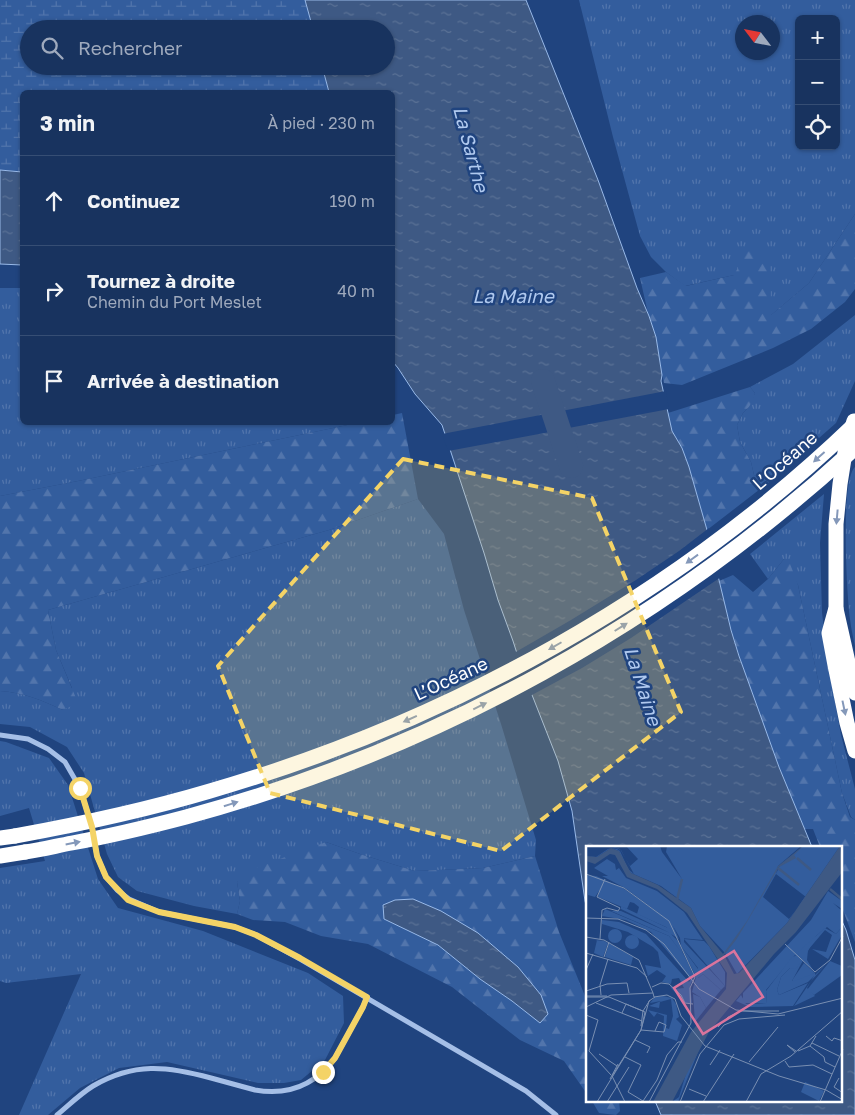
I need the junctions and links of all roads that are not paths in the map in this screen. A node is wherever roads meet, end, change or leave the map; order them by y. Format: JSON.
{"nodes":[{"id":1,"x":855,"y":418,"type":"edge"},
{"id":2,"x":855,"y":424,"type":"edge"},
{"id":3,"x":855,"y":448,"type":"edge"},
{"id":4,"x":836,"y":608,"type":"junction"},
{"id":5,"x":855,"y":693,"type":"edge"},
{"id":6,"x":0,"y":735,"type":"edge"},
{"id":7,"x":855,"y":751,"type":"edge"},
{"id":8,"x":7,"y":837,"type":"edge"},
{"id":9,"x":0,"y":856,"type":"edge"},
{"id":10,"x":367,"y":997,"type":"junction"},
{"id":11,"x":57,"y":1115,"type":"edge"},
{"id":12,"x":556,"y":1115,"type":"edge"}],
"edges":[{"from":1,"to":4,"type":"highway","one_way":true},
{"from":2,"to":8,"type":"highway","name":"L’Océane","one_way":true,"bridge":true},
{"from":9,"to":3,"type":"highway","name":"L’Océane","one_way":true,"bridge":true},
{"from":4,"to":5,"type":"highway"},
{"from":4,"to":7,"type":"highway","one_way":true},
{"from":6,"to":10,"type":"street"},
{"from":10,"to":11,"type":"street"},
{"from":10,"to":12,"type":"street"}]}
